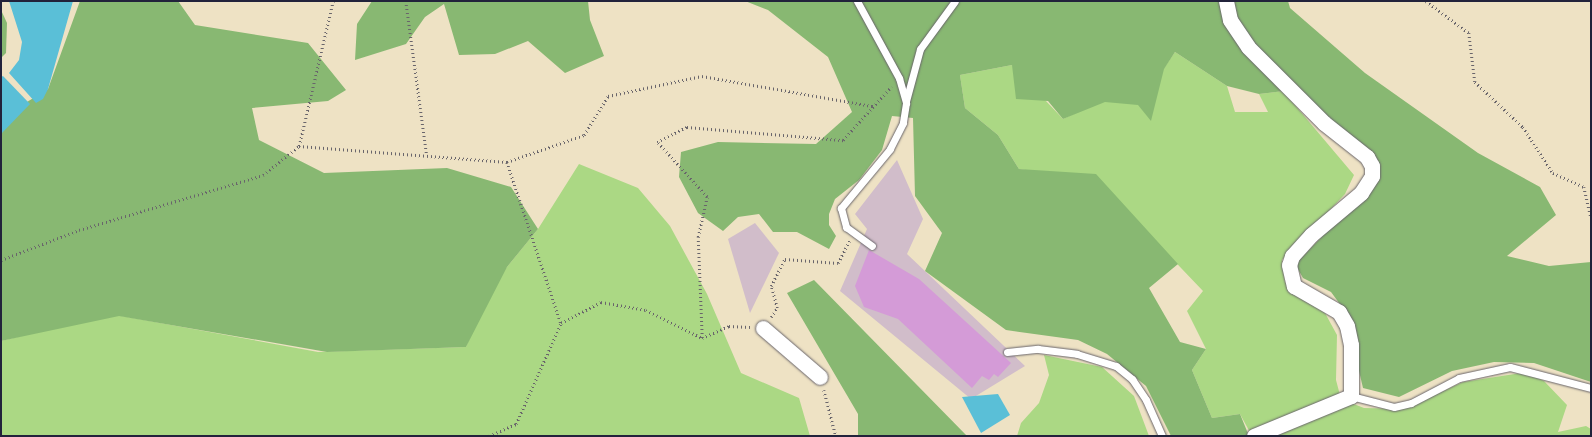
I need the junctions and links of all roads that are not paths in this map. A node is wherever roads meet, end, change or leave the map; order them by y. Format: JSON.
{"nodes":[{"id":1,"x":857,"y":1,"type":"edge"},
{"id":2,"x":955,"y":1,"type":"edge"},
{"id":3,"x":1226,"y":1,"type":"edge"},
{"id":4,"x":906,"y":103,"type":"junction"},
{"id":5,"x":872,"y":246,"type":"dead end"},
{"id":6,"x":763,"y":328,"type":"road end"},
{"id":7,"x":1007,"y":352,"type":"dead end"},
{"id":8,"x":820,"y":377,"type":"road end"},
{"id":9,"x":1591,"y":388,"type":"edge"},
{"id":10,"x":1351,"y":396,"type":"junction"},
{"id":11,"x":1162,"y":436,"type":"edge"},
{"id":12,"x":1254,"y":436,"type":"edge"}],
"edges":[{"from":1,"to":4,"type":"lane"},
{"from":2,"to":4,"type":"lane"},
{"from":3,"to":10,"type":"street"},
{"from":4,"to":5,"type":"lane"},
{"from":6,"to":8,"type":"street"},
{"from":7,"to":11,"type":"lane"},
{"from":9,"to":10,"type":"lane"},
{"from":10,"to":12,"type":"street"}]}
